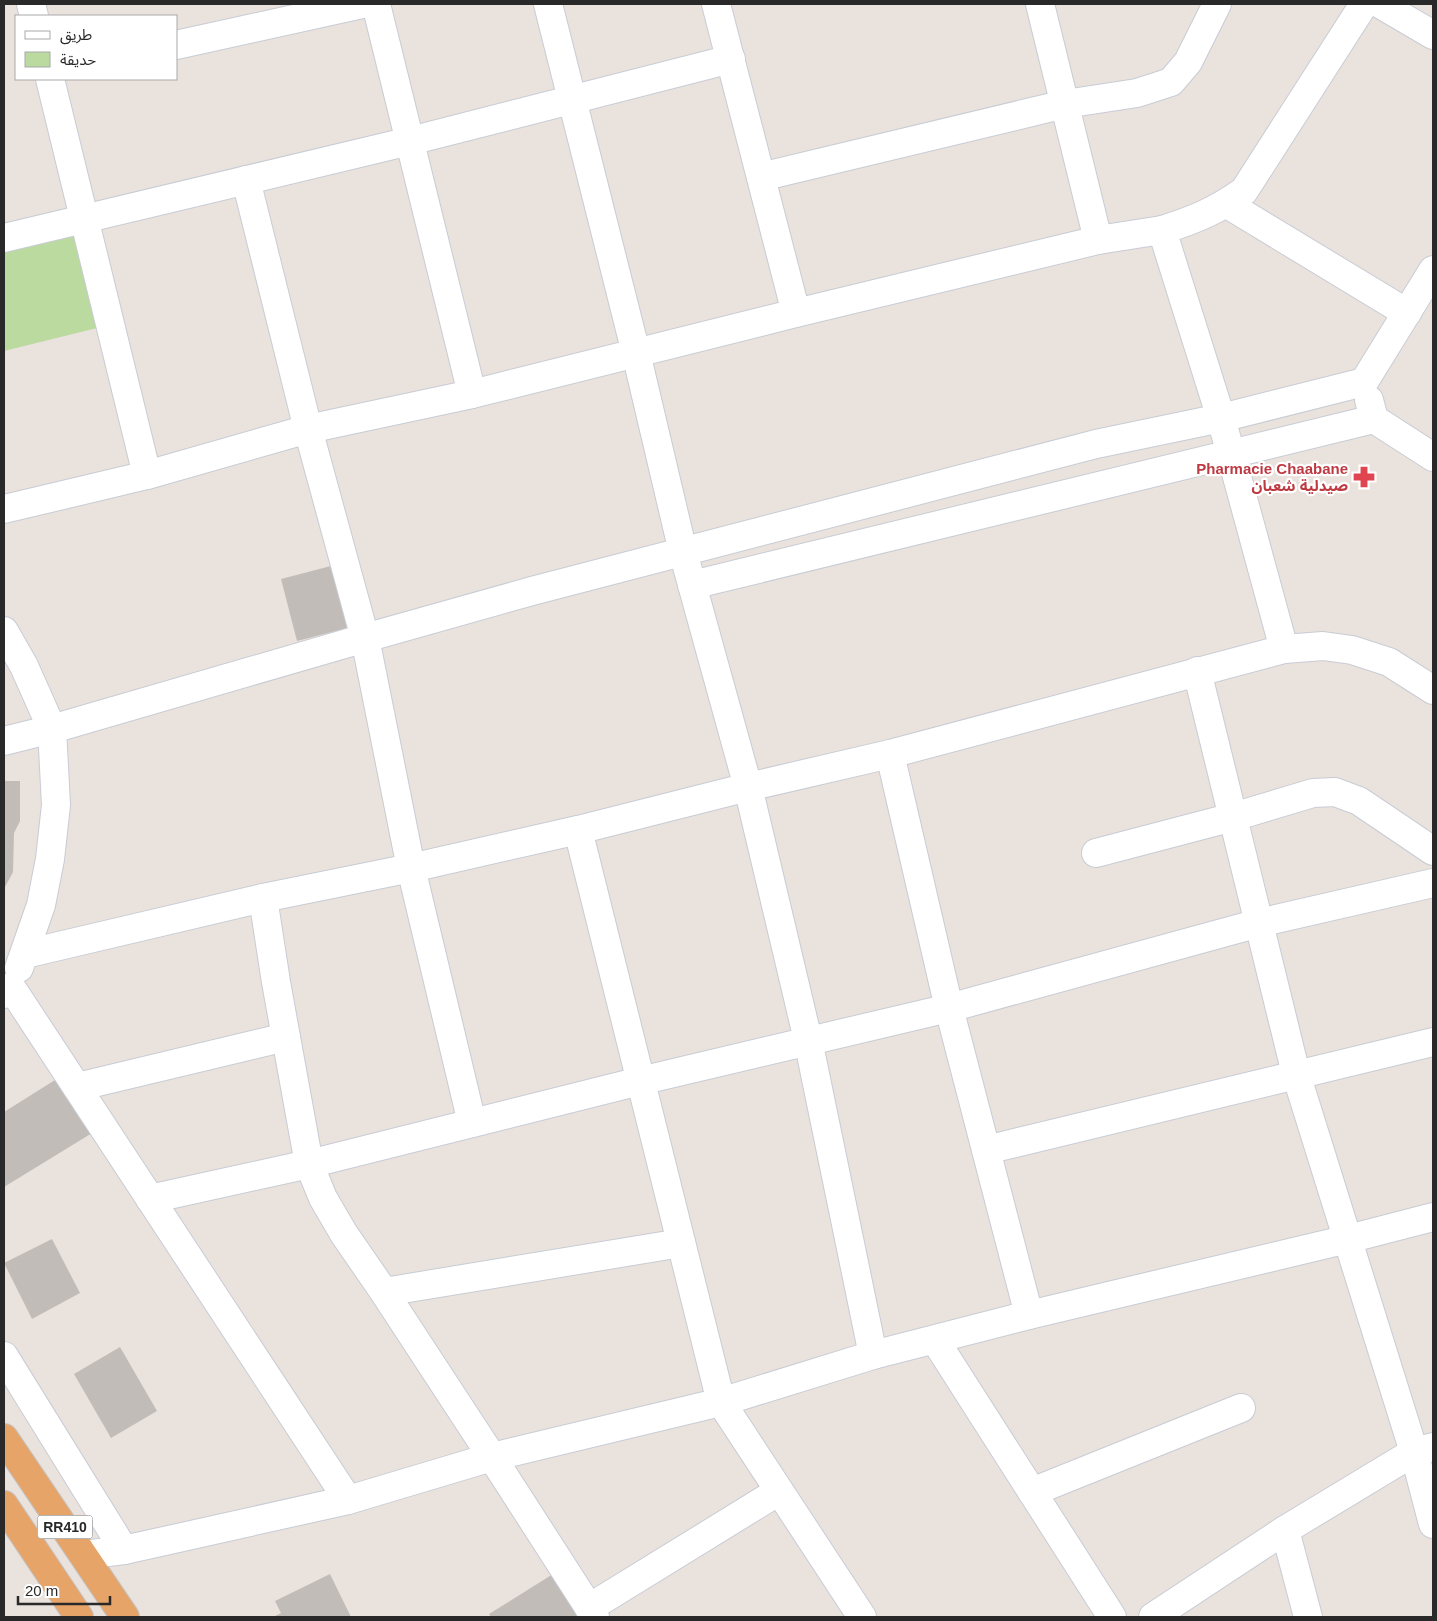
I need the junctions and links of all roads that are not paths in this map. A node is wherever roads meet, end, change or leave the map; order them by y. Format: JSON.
{"nodes":[{"id":1,"x":362,"y":4,"type":"edge"},
{"id":2,"x":376,"y":4,"type":"edge"},
{"id":3,"x":548,"y":4,"type":"edge"},
{"id":4,"x":716,"y":4,"type":"edge"},
{"id":5,"x":1040,"y":4,"type":"edge"},
{"id":6,"x":1217,"y":4,"type":"edge"},
{"id":7,"x":1364,"y":4,"type":"edge"},
{"id":8,"x":1380,"y":4,"type":"edge"},
{"id":9,"x":1433,"y":34,"type":"edge"},
{"id":10,"x":178,"y":45,"type":"edge"},
{"id":11,"x":731,"y":59,"type":"junction"},
{"id":12,"x":50,"y":80,"type":"edge"},
{"id":13,"x":572,"y":99,"type":"junction"},
{"id":14,"x":1065,"y":104,"type":"junction"},
{"id":15,"x":410,"y":141,"type":"junction"},
{"id":16,"x":761,"y":177,"type":"junction"},
{"id":17,"x":246,"y":180,"type":"junction"},
{"id":18,"x":1227,"y":204,"type":"junction"},
{"id":19,"x":84,"y":218,"type":"junction"},
{"id":20,"x":1162,"y":230,"type":"junction"},
{"id":21,"x":4,"y":238,"type":"edge"},
{"id":22,"x":1098,"y":240,"type":"junction"},
{"id":23,"x":1433,"y":270,"type":"edge"},
{"id":24,"x":796,"y":313,"type":"junction"},
{"id":25,"x":1406,"y":313,"type":"junction"},
{"id":26,"x":636,"y":353,"type":"junction"},
{"id":27,"x":1364,"y":382,"type":"junction"},
{"id":28,"x":472,"y":394,"type":"junction"},
{"id":29,"x":1221,"y":418,"type":"junction"},
{"id":30,"x":1374,"y":419,"type":"junction"},
{"id":31,"x":308,"y":429,"type":"junction"},
{"id":32,"x":1231,"y":453,"type":"junction"},
{"id":33,"x":1433,"y":457,"type":"edge"},
{"id":34,"x":147,"y":475,"type":"junction"},
{"id":35,"x":4,"y":509,"type":"edge"},
{"id":36,"x":683,"y":552,"type":"junction"},
{"id":37,"x":692,"y":585,"type":"junction"},
{"id":38,"x":4,"y":631,"type":"edge"},
{"id":39,"x":365,"y":638,"type":"junction"},
{"id":40,"x":1284,"y":649,"type":"junction"},
{"id":41,"x":1197,"y":671,"type":"junction"},
{"id":42,"x":1433,"y":690,"type":"edge"},
{"id":43,"x":52,"y":729,"type":"junction"},
{"id":44,"x":4,"y":741,"type":"edge"},
{"id":45,"x":890,"y":754,"type":"junction"},
{"id":46,"x":748,"y":787,"type":"junction"},
{"id":47,"x":1233,"y":817,"type":"junction"},
{"id":48,"x":578,"y":830,"type":"junction"},
{"id":49,"x":1433,"y":851,"type":"edge"},
{"id":50,"x":1096,"y":853,"type":"dead end"},
{"id":51,"x":411,"y":868,"type":"junction"},
{"id":52,"x":1433,"y":883,"type":"edge"},
{"id":53,"x":263,"y":898,"type":"junction"},
{"id":54,"x":1259,"y":923,"type":"junction"},
{"id":55,"x":25,"y":954,"type":"junction"},
{"id":56,"x":7,"y":990,"type":"edge"},
{"id":57,"x":949,"y":1008,"type":"junction"},
{"id":58,"x":286,"y":1037,"type":"junction"},
{"id":59,"x":808,"y":1040,"type":"junction"},
{"id":60,"x":1433,"y":1042,"type":"edge"},
{"id":61,"x":1296,"y":1074,"type":"junction"},
{"id":62,"x":640,"y":1081,"type":"junction"},
{"id":63,"x":77,"y":1087,"type":"junction"},
{"id":64,"x":472,"y":1122,"type":"junction"},
{"id":65,"x":986,"y":1150,"type":"junction"},
{"id":66,"x":309,"y":1164,"type":"junction"},
{"id":67,"x":150,"y":1199,"type":"junction"},
{"id":68,"x":1433,"y":1217,"type":"edge"},
{"id":69,"x":1348,"y":1239,"type":"junction"},
{"id":70,"x":681,"y":1244,"type":"junction"},
{"id":71,"x":384,"y":1292,"type":"junction"},
{"id":72,"x":1029,"y":1315,"type":"junction"},
{"id":73,"x":936,"y":1340,"type":"junction"},
{"id":74,"x":873,"y":1355,"type":"junction"},
{"id":75,"x":4,"y":1356,"type":"edge"},
{"id":76,"x":720,"y":1402,"type":"junction"},
{"id":77,"x":1241,"y":1408,"type":"dead end"},
{"id":78,"x":4,"y":1438,"type":"edge"},
{"id":79,"x":1424,"y":1449,"type":"edge"},
{"id":80,"x":492,"y":1457,"type":"junction"},
{"id":81,"x":779,"y":1491,"type":"junction"},
{"id":82,"x":1032,"y":1492,"type":"junction"},
{"id":83,"x":348,"y":1500,"type":"junction"},
{"id":84,"x":4,"y":1505,"type":"edge"},
{"id":85,"x":1433,"y":1524,"type":"edge"},
{"id":86,"x":1285,"y":1530,"type":"junction"},
{"id":87,"x":124,"y":1550,"type":"junction"},
{"id":88,"x":84,"y":1555,"type":"junction"},
{"id":89,"x":592,"y":1612,"type":"edge"},
{"id":90,"x":79,"y":1617,"type":"edge"},
{"id":91,"x":125,"y":1617,"type":"edge"},
{"id":92,"x":862,"y":1617,"type":"edge"},
{"id":93,"x":1112,"y":1617,"type":"edge"},
{"id":94,"x":1153,"y":1617,"type":"edge"},
{"id":95,"x":1308,"y":1617,"type":"edge"}],
"edges":[{"from":1,"to":10,"type":"street"},
{"from":2,"to":15,"type":"street"},
{"from":3,"to":13,"type":"street"},
{"from":4,"to":11,"type":"street"},
{"from":5,"to":14,"type":"street"},
{"from":6,"to":14,"type":"street"},
{"from":7,"to":18,"type":"street"},
{"from":8,"to":9,"type":"street"},
{"from":11,"to":13,"type":"street"},
{"from":11,"to":16,"type":"street"},
{"from":12,"to":19,"type":"street"},
{"from":13,"to":15,"type":"street"},
{"from":13,"to":26,"type":"street"},
{"from":14,"to":16,"type":"street"},
{"from":14,"to":22,"type":"street"},
{"from":15,"to":17,"type":"street"},
{"from":15,"to":28,"type":"street"},
{"from":16,"to":24,"type":"street"},
{"from":17,"to":19,"type":"street"},
{"from":17,"to":31,"type":"street"},
{"from":18,"to":20,"type":"street"},
{"from":18,"to":25,"type":"street"},
{"from":19,"to":21,"type":"street"},
{"from":19,"to":34,"type":"street"},
{"from":20,"to":22,"type":"street"},
{"from":20,"to":29,"type":"street"},
{"from":22,"to":24,"type":"street"},
{"from":23,"to":25,"type":"street"},
{"from":24,"to":26,"type":"street"},
{"from":25,"to":27,"type":"street"},
{"from":26,"to":28,"type":"street"},
{"from":26,"to":36,"type":"street"},
{"from":27,"to":29,"type":"street"},
{"from":27,"to":30,"type":"street"},
{"from":28,"to":31,"type":"street"},
{"from":29,"to":32,"type":"street"},
{"from":29,"to":36,"type":"street"},
{"from":30,"to":32,"type":"street"},
{"from":30,"to":33,"type":"street"},
{"from":31,"to":34,"type":"street"},
{"from":31,"to":39,"type":"street"},
{"from":32,"to":37,"type":"street"},
{"from":32,"to":40,"type":"street"},
{"from":34,"to":35,"type":"street"},
{"from":36,"to":37,"type":"street"},
{"from":36,"to":39,"type":"street"},
{"from":37,"to":46,"type":"street"},
{"from":38,"to":43,"type":"street"},
{"from":39,"to":43,"type":"street"},
{"from":39,"to":51,"type":"street"},
{"from":40,"to":41,"type":"street"},
{"from":40,"to":42,"type":"street"},
{"from":41,"to":45,"type":"street"},
{"from":41,"to":47,"type":"street"},
{"from":43,"to":44,"type":"street"},
{"from":43,"to":55,"type":"street"},
{"from":45,"to":46,"type":"street"},
{"from":45,"to":57,"type":"street"},
{"from":46,"to":48,"type":"street"},
{"from":46,"to":59,"type":"street"},
{"from":47,"to":49,"type":"street"},
{"from":47,"to":50,"type":"street"},
{"from":47,"to":54,"type":"street"},
{"from":48,"to":51,"type":"street"},
{"from":48,"to":62,"type":"street"},
{"from":51,"to":53,"type":"street"},
{"from":51,"to":64,"type":"street"},
{"from":52,"to":54,"type":"street"},
{"from":53,"to":55,"type":"street"},
{"from":53,"to":58,"type":"street"},
{"from":54,"to":57,"type":"street"},
{"from":54,"to":61,"type":"street"},
{"from":55,"to":56,"type":"street"},
{"from":56,"to":63,"type":"street"},
{"from":57,"to":59,"type":"street"},
{"from":57,"to":65,"type":"street"},
{"from":58,"to":63,"type":"street"},
{"from":58,"to":66,"type":"street"},
{"from":59,"to":62,"type":"street"},
{"from":59,"to":74,"type":"street"},
{"from":60,"to":61,"type":"street"},
{"from":61,"to":65,"type":"street"},
{"from":61,"to":69,"type":"street"},
{"from":62,"to":64,"type":"street"},
{"from":62,"to":70,"type":"street"},
{"from":63,"to":67,"type":"street"},
{"from":64,"to":66,"type":"street"},
{"from":65,"to":72,"type":"street"},
{"from":66,"to":67,"type":"street"},
{"from":66,"to":71,"type":"street"},
{"from":67,"to":83,"type":"street"},
{"from":68,"to":69,"type":"street"},
{"from":69,"to":72,"type":"street"},
{"from":69,"to":79,"type":"street"},
{"from":70,"to":71,"type":"street"},
{"from":70,"to":76,"type":"street"},
{"from":71,"to":80,"type":"street"},
{"from":72,"to":73,"type":"street"},
{"from":73,"to":74,"type":"street"},
{"from":73,"to":82,"type":"street"},
{"from":74,"to":76,"type":"street"},
{"from":75,"to":87,"type":"street"},
{"from":76,"to":80,"type":"street"},
{"from":76,"to":81,"type":"street"},
{"from":77,"to":82,"type":"street"},
{"from":78,"to":88,"type":"highway","number":"RR410"},
{"from":79,"to":85,"type":"street"},
{"from":79,"to":86,"type":"street"},
{"from":80,"to":83,"type":"street"},
{"from":80,"to":89,"type":"street"},
{"from":81,"to":89,"type":"street"},
{"from":81,"to":92,"type":"street"},
{"from":82,"to":93,"type":"street"},
{"from":83,"to":87,"type":"street"},
{"from":84,"to":90,"type":"highway","number":"RR410"},
{"from":86,"to":94,"type":"street"},
{"from":86,"to":95,"type":"street"},
{"from":87,"to":88,"type":"street"},
{"from":88,"to":91,"type":"highway","number":"RR410"}]}
